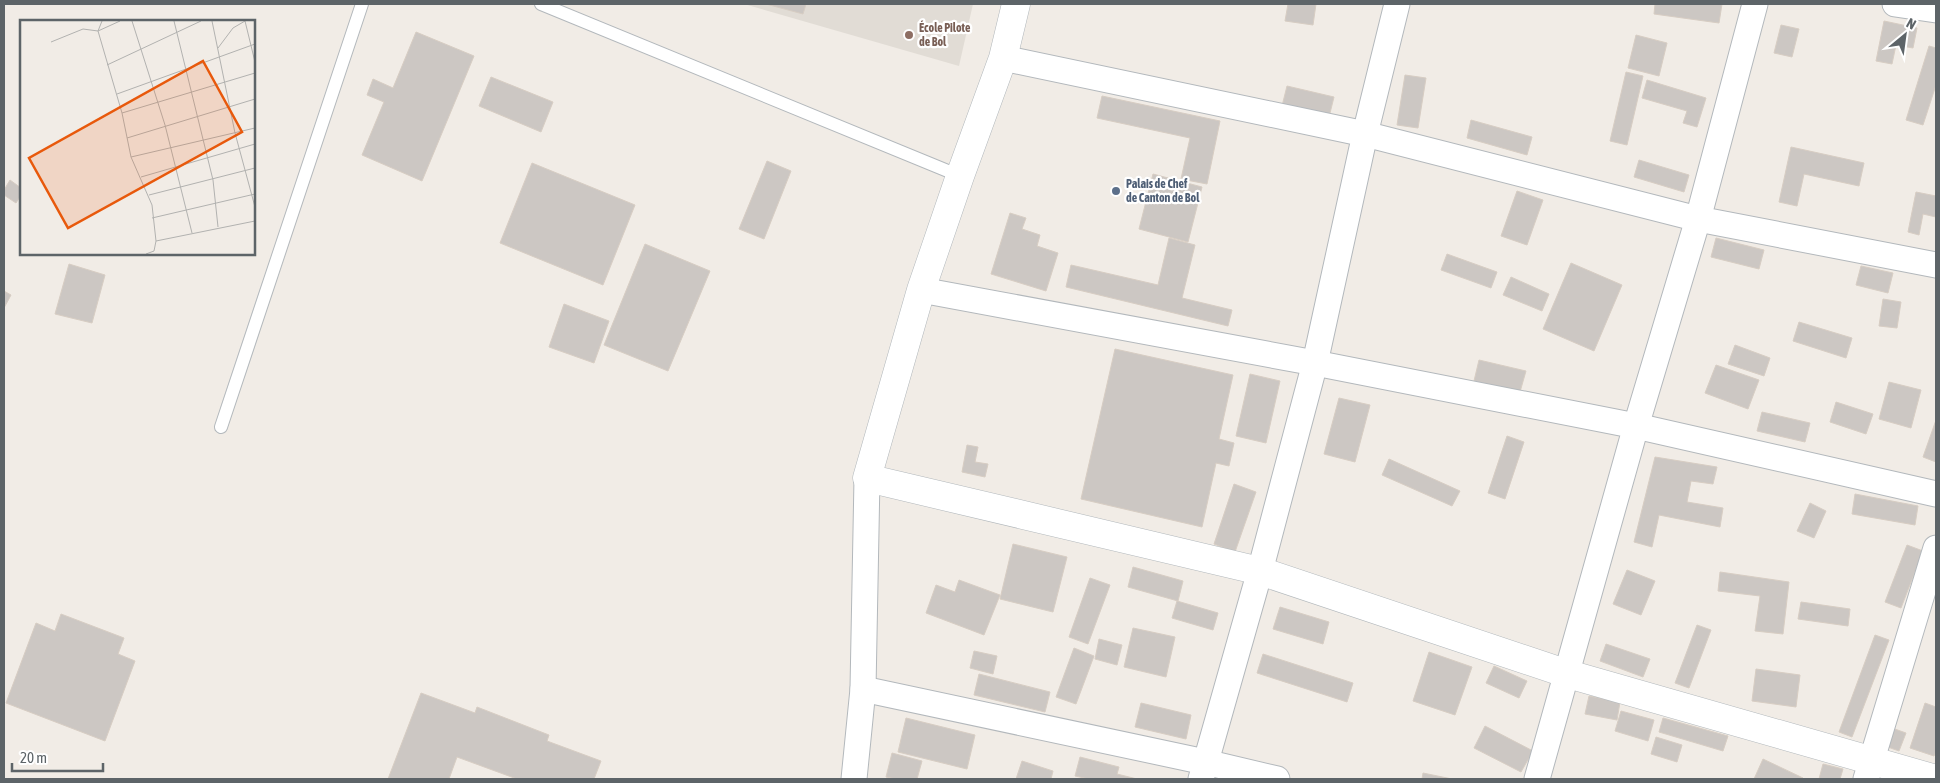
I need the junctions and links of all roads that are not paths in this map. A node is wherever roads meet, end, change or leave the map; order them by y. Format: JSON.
{"nodes":[{"id":1,"x":362,"y":4,"type":"edge"},
{"id":2,"x":541,"y":4,"type":"edge"},
{"id":3,"x":1016,"y":4,"type":"edge"},
{"id":4,"x":1397,"y":4,"type":"edge"},
{"id":5,"x":1755,"y":4,"type":"edge"},
{"id":6,"x":1895,"y":4,"type":"edge"},
{"id":7,"x":1936,"y":10,"type":"edge"},
{"id":8,"x":1003,"y":58,"type":"junction"},
{"id":9,"x":1365,"y":134,"type":"junction"},
{"id":10,"x":960,"y":176,"type":"junction"},
{"id":11,"x":1698,"y":219,"type":"junction"},
{"id":12,"x":1936,"y":265,"type":"edge"},
{"id":13,"x":921,"y":290,"type":"junction"},
{"id":14,"x":1314,"y":363,"type":"junction"},
{"id":15,"x":1636,"y":426,"type":"junction"},
{"id":16,"x":221,"y":427,"type":"dead end"},
{"id":17,"x":867,"y":478,"type":"junction"},
{"id":18,"x":1936,"y":494,"type":"edge"},
{"id":19,"x":1936,"y":548,"type":"edge"},
{"id":20,"x":1260,"y":571,"type":"junction"},
{"id":21,"x":1568,"y":674,"type":"junction"},
{"id":22,"x":863,"y":689,"type":"junction"},
{"id":23,"x":1868,"y":770,"type":"edge"},
{"id":24,"x":1203,"y":771,"type":"edge"},
{"id":25,"x":854,"y":779,"type":"edge"},
{"id":26,"x":1277,"y":779,"type":"edge"},
{"id":27,"x":1537,"y":779,"type":"edge"},
{"id":28,"x":1936,"y":779,"type":"edge"}],
"edges":[{"from":1,"to":16,"type":"lane"},
{"from":2,"to":10,"type":"lane"},
{"from":3,"to":8,"type":"street"},
{"from":4,"to":9,"type":"street"},
{"from":5,"to":11,"type":"street"},
{"from":6,"to":7,"type":"street"},
{"from":8,"to":9,"type":"street"},
{"from":8,"to":10,"type":"street"},
{"from":9,"to":11,"type":"street"},
{"from":9,"to":14,"type":"street"},
{"from":10,"to":13,"type":"street"},
{"from":11,"to":12,"type":"street"},
{"from":11,"to":15,"type":"street"},
{"from":13,"to":14,"type":"street"},
{"from":13,"to":17,"type":"street"},
{"from":14,"to":15,"type":"street"},
{"from":14,"to":20,"type":"street"},
{"from":15,"to":18,"type":"street"},
{"from":15,"to":21,"type":"street"},
{"from":17,"to":20,"type":"street"},
{"from":17,"to":22,"type":"street"},
{"from":19,"to":23,"type":"street"},
{"from":20,"to":21,"type":"street"},
{"from":20,"to":24,"type":"street"},
{"from":21,"to":23,"type":"street"},
{"from":21,"to":27,"type":"street"},
{"from":22,"to":24,"type":"street"},
{"from":22,"to":25,"type":"street"},
{"from":23,"to":28,"type":"street"},
{"from":24,"to":26,"type":"street"}]}
